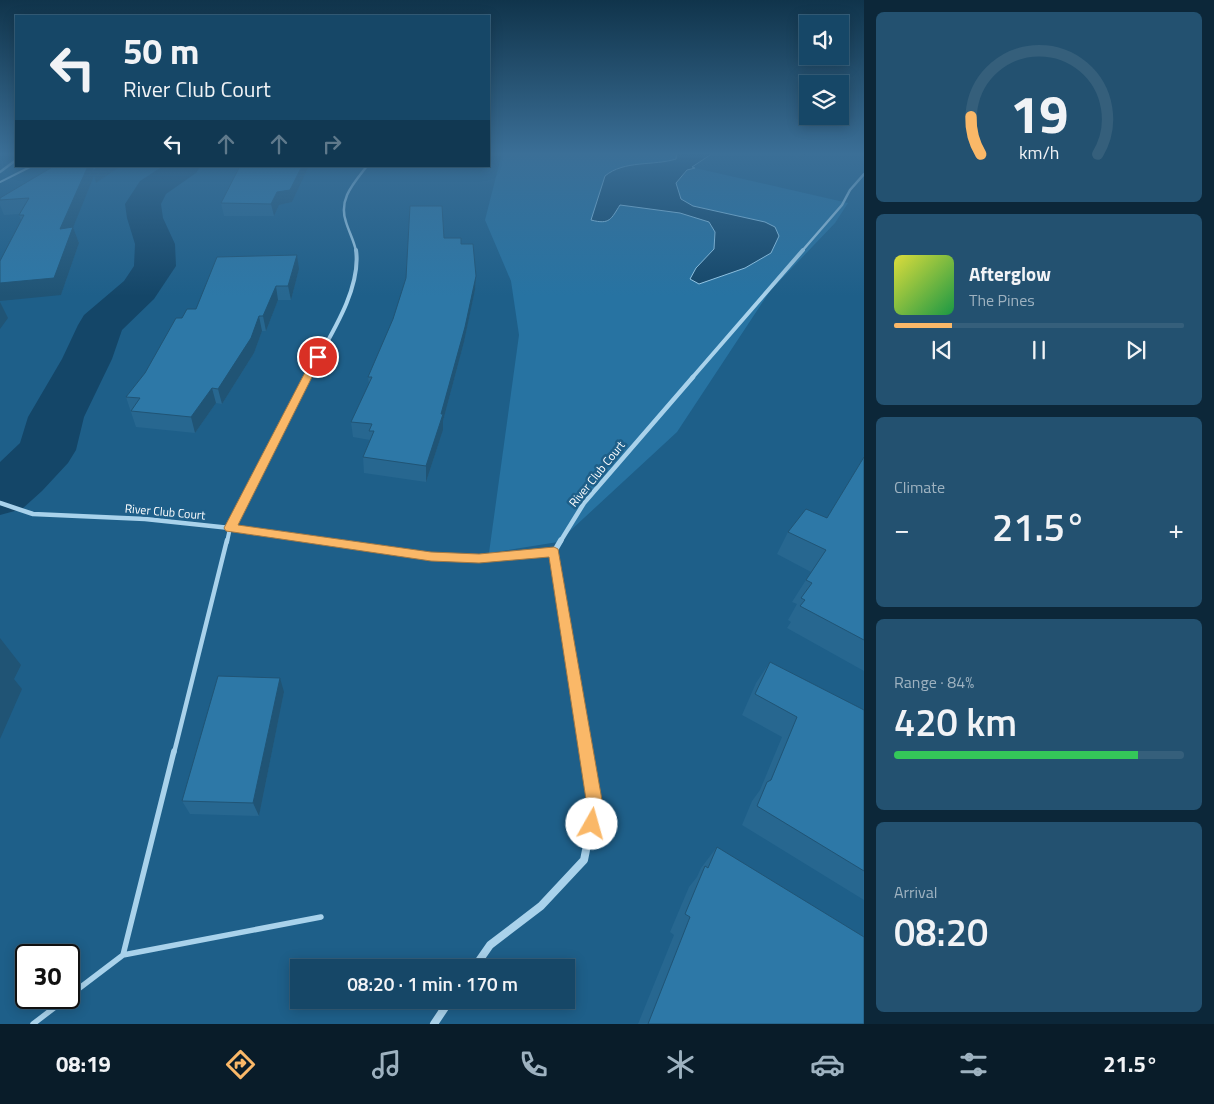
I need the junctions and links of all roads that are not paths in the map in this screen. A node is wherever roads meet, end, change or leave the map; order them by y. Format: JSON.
{"nodes":[{"id":1,"x":344,"y":201,"type":"edge"},
{"id":2,"x":844,"y":201,"type":"edge"},
{"id":3,"x":0,"y":503,"type":"edge"},
{"id":4,"x":230,"y":528,"type":"junction"},
{"id":5,"x":554,"y":552,"type":"junction"},
{"id":6,"x":321,"y":917,"type":"dead end"},
{"id":7,"x":123,"y":955,"type":"junction"},
{"id":8,"x":480,"y":959,"type":"edge"},
{"id":9,"x":80,"y":988,"type":"edge"},
{"id":10,"x":52,"y":1009,"type":"edge"},
{"id":11,"x":444,"y":1009,"type":"edge"},
{"id":12,"x":33,"y":1024,"type":"edge"},
{"id":13,"x":434,"y":1024,"type":"edge"}],
"edges":[{"from":1,"to":4,"type":"street"},
{"from":2,"to":5,"type":"street","name":"River Club Court"},
{"from":3,"to":4,"type":"street","name":"River Club Court"},
{"from":4,"to":5,"type":"street","name":"River Club Court"},
{"from":4,"to":7,"type":"lane"},
{"from":5,"to":8,"type":"street"},
{"from":6,"to":7,"type":"lane"},
{"from":7,"to":9,"type":"lane"},
{"from":10,"to":12,"type":"lane"},
{"from":11,"to":13,"type":"street"}]}
